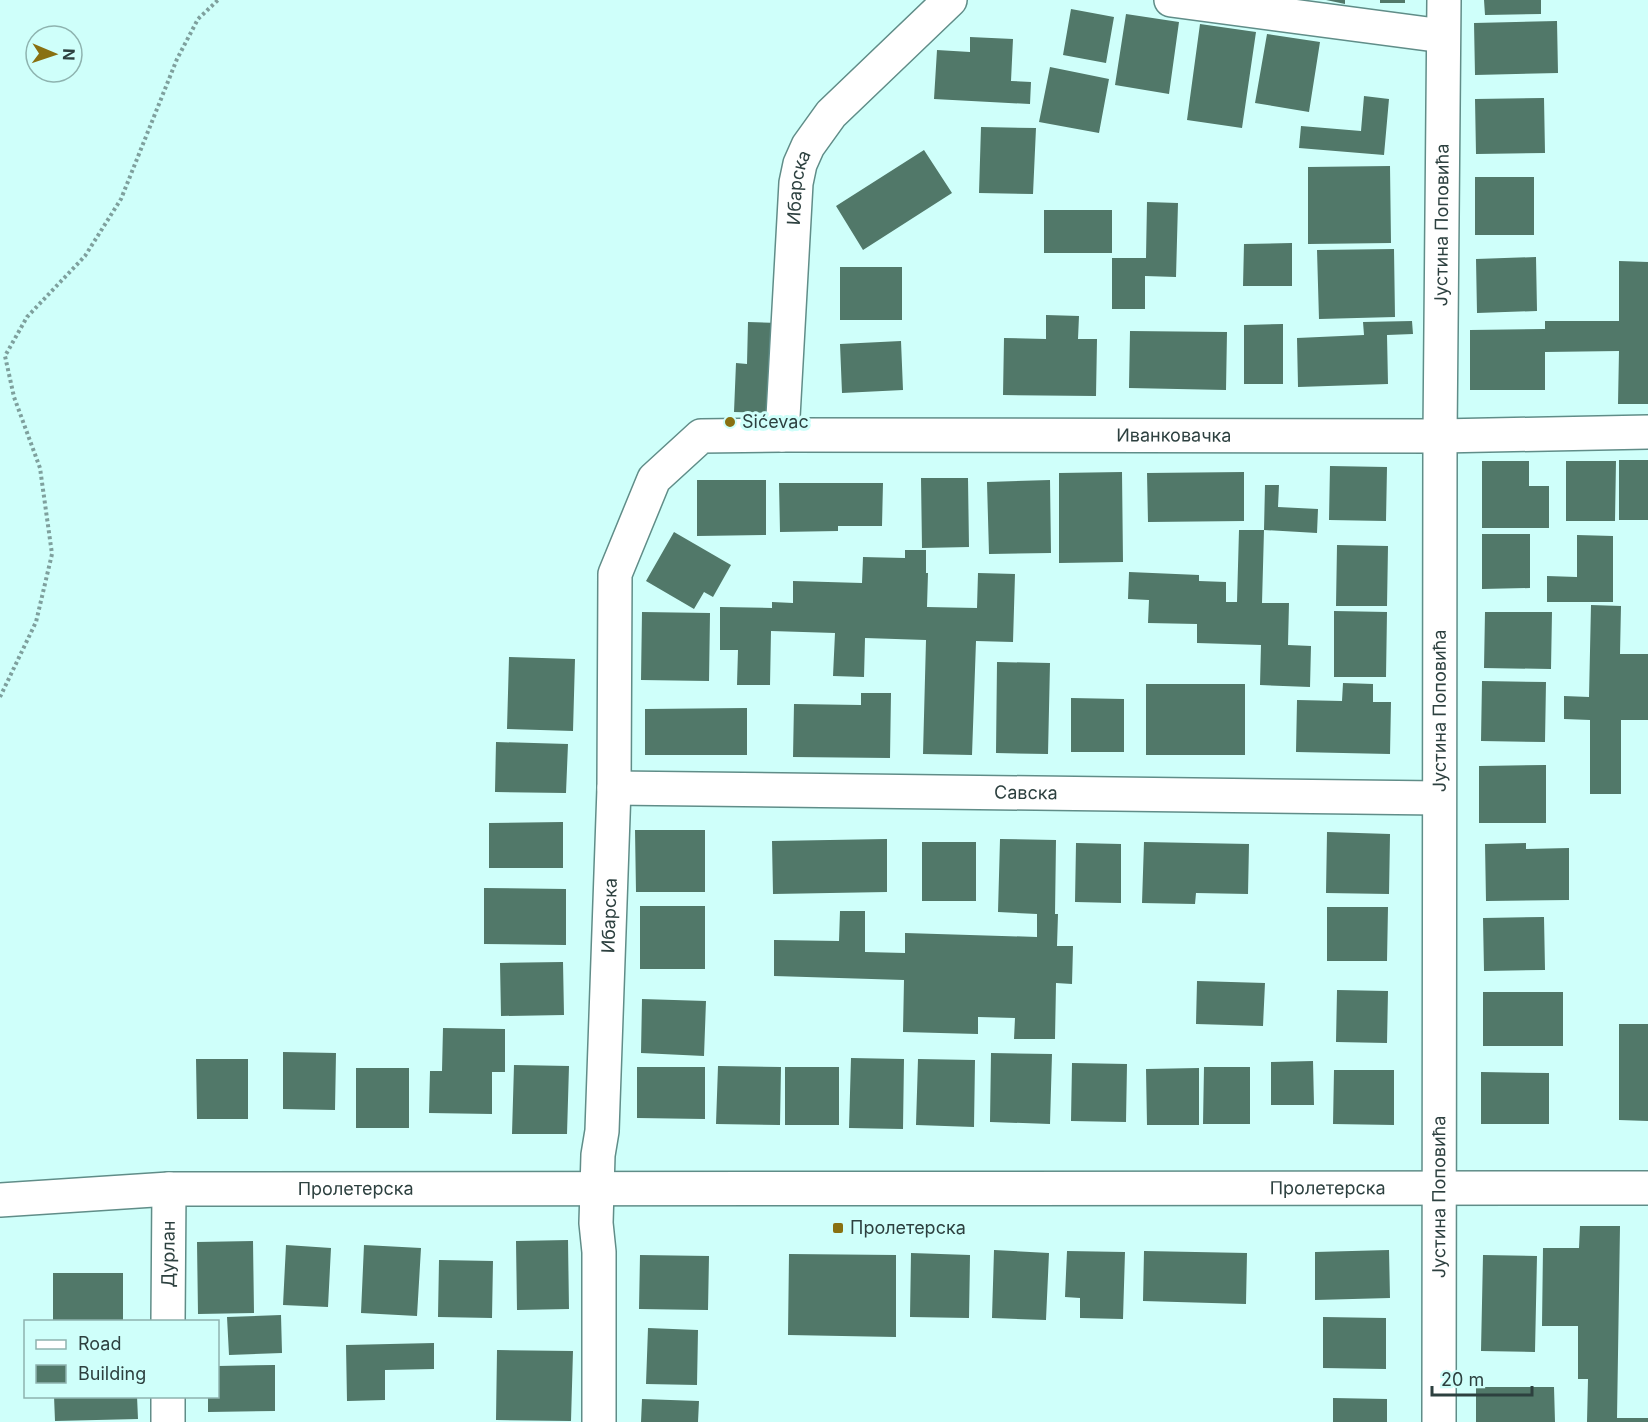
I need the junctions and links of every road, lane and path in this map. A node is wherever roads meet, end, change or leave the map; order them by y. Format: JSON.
{"nodes":[{"id":1,"x":218,"y":0,"type":"edge"},
{"id":2,"x":950,"y":0,"type":"edge"},
{"id":3,"x":1171,"y":0,"type":"edge"},
{"id":4,"x":1444,"y":0,"type":"edge"},
{"id":5,"x":1443,"y":36,"type":"junction"},
{"id":6,"x":1648,"y":432,"type":"edge"},
{"id":7,"x":782,"y":435,"type":"junction"},
{"id":8,"x":701,"y":436,"type":"joint"},
{"id":9,"x":1440,"y":436,"type":"junction"},
{"id":10,"x":0,"y":697,"type":"edge"},
{"id":11,"x":614,"y":789,"type":"junction"},
{"id":12,"x":1439,"y":798,"type":"junction"},
{"id":13,"x":598,"y":1188,"type":"junction"},
{"id":14,"x":1648,"y":1188,"type":"edge"},
{"id":15,"x":170,"y":1189,"type":"junction"},
{"id":16,"x":1439,"y":1189,"type":"junction"},
{"id":17,"x":0,"y":1200,"type":"edge"},
{"id":18,"x":168,"y":1320,"type":"edge"},
{"id":19,"x":168,"y":1398,"type":"edge"},
{"id":20,"x":168,"y":1422,"type":"edge"},
{"id":21,"x":599,"y":1422,"type":"edge"},
{"id":22,"x":1439,"y":1422,"type":"edge"}],
"edges":[{"from":1,"to":10,"type":"path"},
{"from":2,"to":7,"type":"street","name":"Ибарска"},
{"from":3,"to":5,"type":"street"},
{"from":4,"to":5,"type":"street","name":"Јустина Поповића"},
{"from":5,"to":9,"type":"street","name":"Јустина Поповића"},
{"from":6,"to":9,"type":"street","name":"Иванковачка"},
{"from":7,"to":8,"type":"street","name":"Иванковачка"},
{"from":7,"to":9,"type":"street","name":"Иванковачка"},
{"from":8,"to":11,"type":"street","name":"Ибарска"},
{"from":9,"to":12,"type":"street","name":"Јустина Поповића"},
{"from":11,"to":12,"type":"street","name":"Савска"},
{"from":11,"to":13,"type":"street","name":"Ибарска"},
{"from":12,"to":16,"type":"street","name":"Јустина Поповића"},
{"from":13,"to":15,"type":"street","name":"Пролетерска"},
{"from":13,"to":16,"type":"street","name":"Пролетерска"},
{"from":13,"to":21,"type":"street","name":"Ибарска"},
{"from":14,"to":16,"type":"street","name":"Пролетерска"},
{"from":15,"to":17,"type":"street","name":"Пролетерска"},
{"from":15,"to":18,"type":"street","name":"Дурлан"},
{"from":16,"to":22,"type":"street","name":"Јустина Поповића"},
{"from":19,"to":20,"type":"street"}]}
